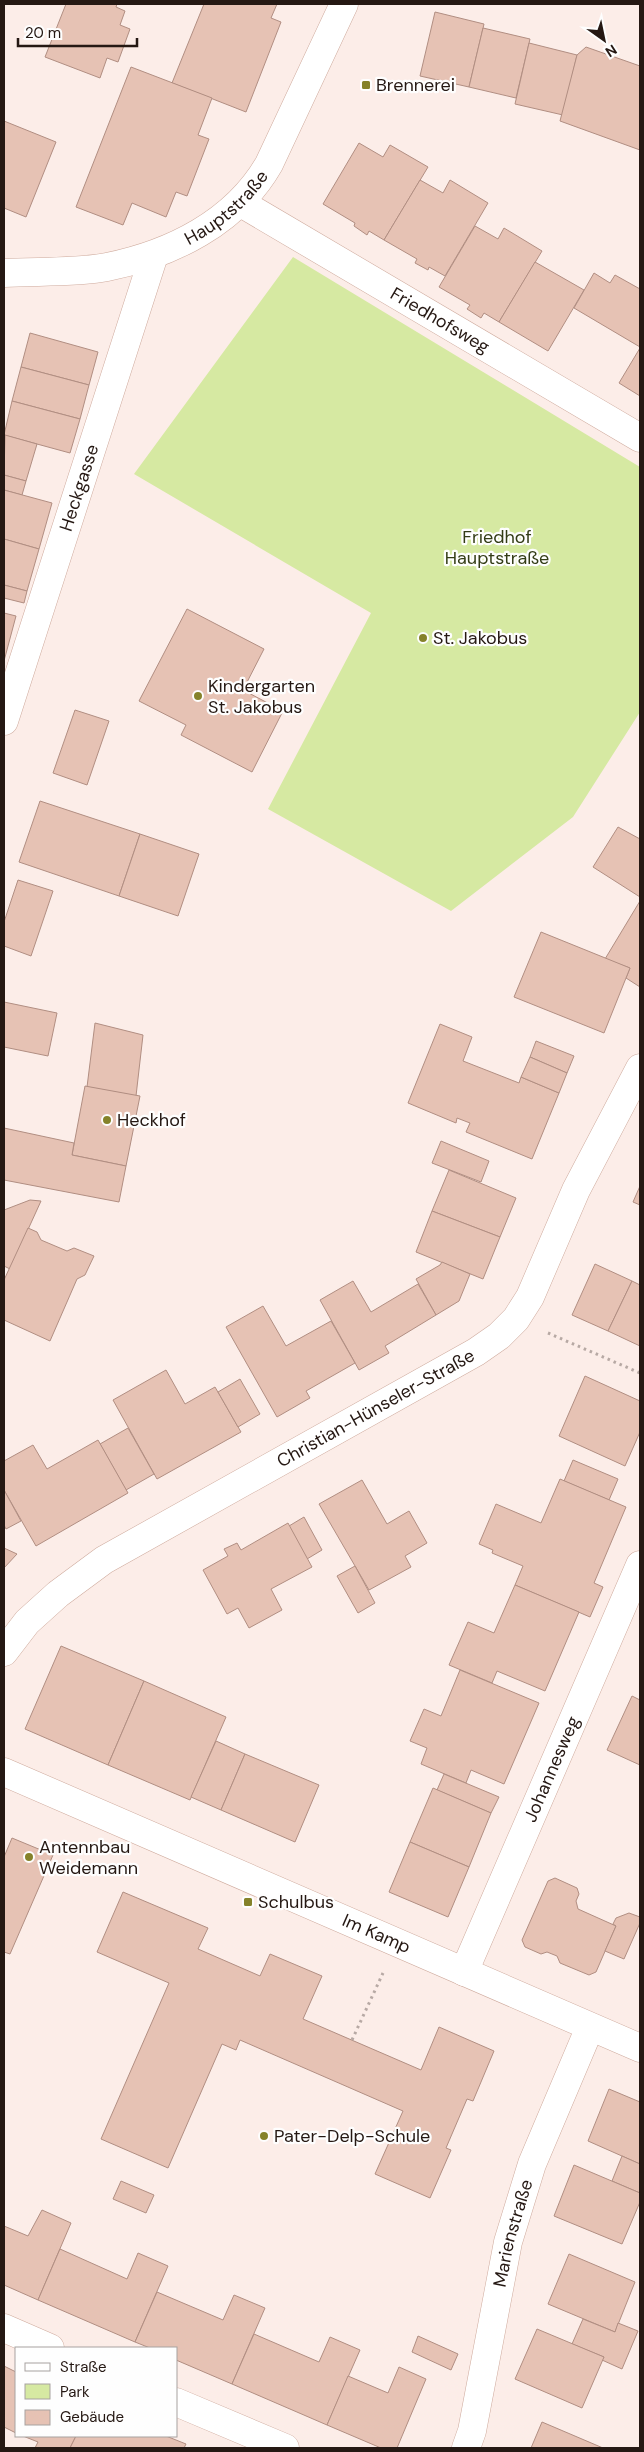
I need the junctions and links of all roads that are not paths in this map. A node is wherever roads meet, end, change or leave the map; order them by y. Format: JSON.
{"nodes":[{"id":1,"x":344,"y":4,"type":"edge"},
{"id":2,"x":241,"y":203,"type":"junction"},
{"id":3,"x":154,"y":255,"type":"junction"},
{"id":4,"x":4,"y":273,"type":"edge"},
{"id":5,"x":640,"y":438,"type":"edge"},
{"id":6,"x":4,"y":720,"type":"edge"},
{"id":7,"x":640,"y":1068,"type":"edge"},
{"id":8,"x":640,"y":1565,"type":"edge"},
{"id":9,"x":4,"y":1652,"type":"edge"},
{"id":10,"x":4,"y":1772,"type":"edge"},
{"id":11,"x":464,"y":1972,"type":"junction"},
{"id":12,"x":590,"y":2027,"type":"junction"},
{"id":13,"x":640,"y":2048,"type":"edge"},
{"id":14,"x":4,"y":2328,"type":"edge"},
{"id":15,"x":48,"y":2347,"type":"edge"},
{"id":16,"x":178,"y":2403,"type":"edge"},
{"id":17,"x":285,"y":2448,"type":"edge"},
{"id":18,"x":466,"y":2448,"type":"edge"}],
"edges":[{"from":1,"to":2,"type":"street","name":"Hauptstraße"},
{"from":2,"to":3,"type":"street","name":"Hauptstraße"},
{"from":2,"to":5,"type":"street","name":"Friedhofsweg"},
{"from":3,"to":4,"type":"street","name":"Hauptstraße"},
{"from":3,"to":6,"type":"street","name":"Heckgasse"},
{"from":7,"to":9,"type":"street","name":"Christian-Hünseler-Straße"},
{"from":8,"to":11,"type":"street","name":"Johannesweg"},
{"from":10,"to":11,"type":"street","name":"Im Kamp"},
{"from":11,"to":12,"type":"street","name":"Im Kamp"},
{"from":12,"to":13,"type":"street","name":"Im Kamp"},
{"from":12,"to":18,"type":"street","name":"Marienstraße"},
{"from":14,"to":15,"type":"street"},
{"from":16,"to":17,"type":"street"}]}
